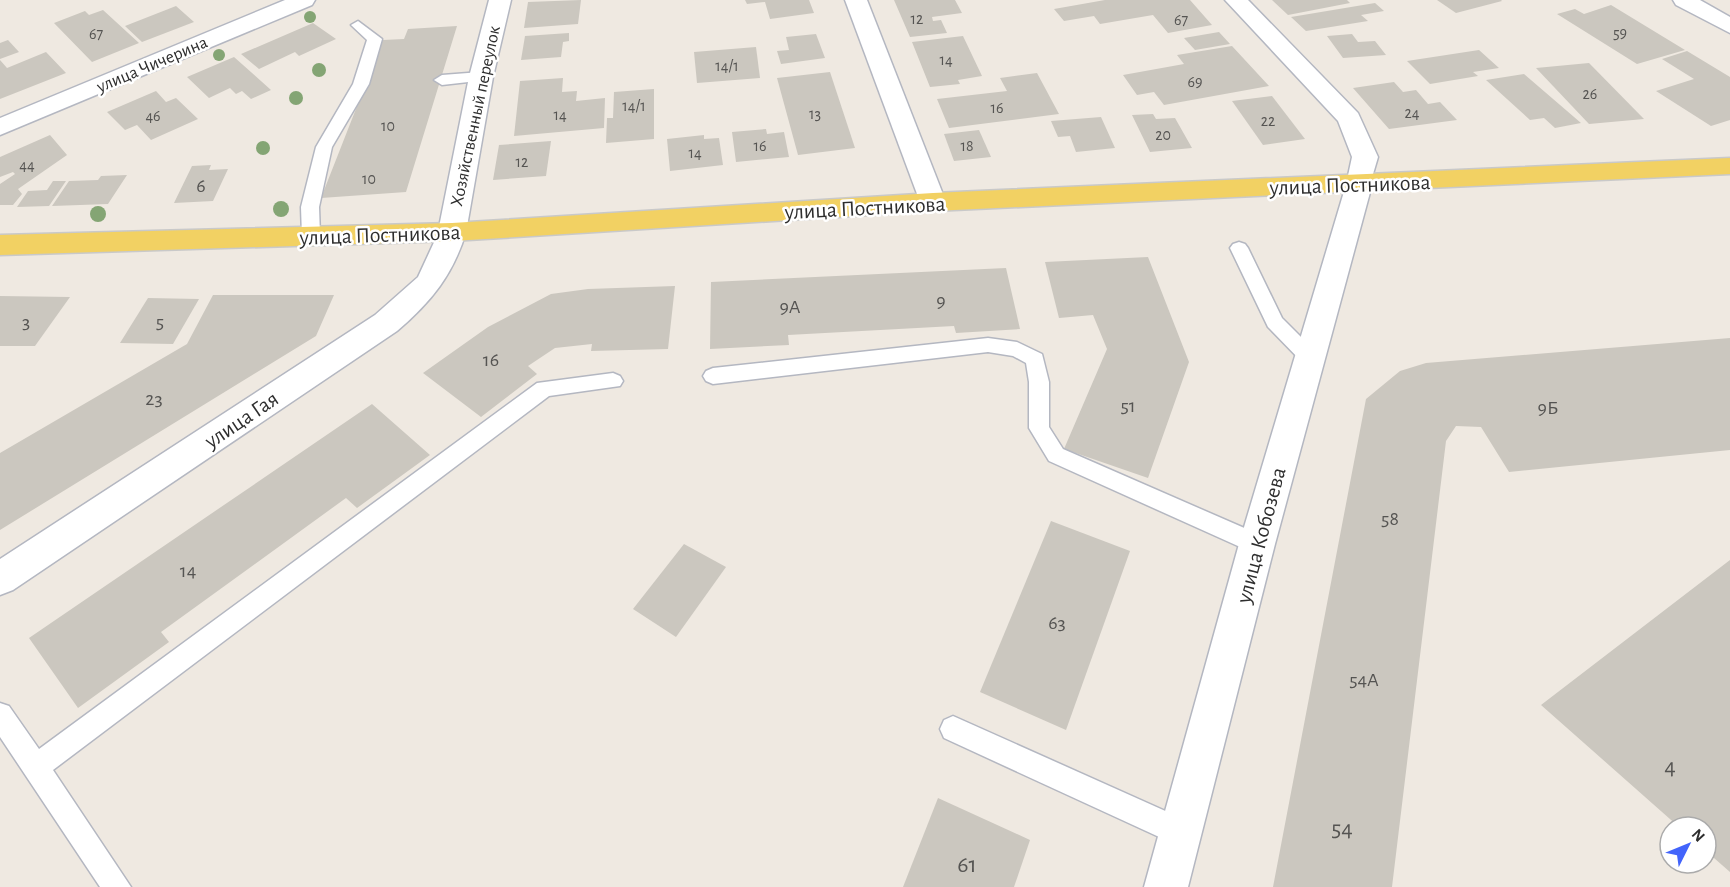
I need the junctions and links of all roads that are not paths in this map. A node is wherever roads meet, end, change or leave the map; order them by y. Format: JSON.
{"nodes":[{"id":1,"x":304,"y":0,"type":"edge"},
{"id":2,"x":500,"y":0,"type":"edge"},
{"id":3,"x":856,"y":0,"type":"edge"},
{"id":4,"x":1236,"y":0,"type":"edge"},
{"id":5,"x":1684,"y":0,"type":"edge"},
{"id":6,"x":358,"y":25,"type":"dead end"},
{"id":7,"x":1730,"y":26,"type":"edge"},
{"id":8,"x":481,"y":77,"type":"junction"},
{"id":9,"x":442,"y":80,"type":"dead end"},
{"id":10,"x":0,"y":127,"type":"edge"},
{"id":11,"x":1730,"y":166,"type":"edge"},
{"id":12,"x":1359,"y":185,"type":"junction"},
{"id":13,"x":933,"y":202,"type":"junction"},
{"id":14,"x":452,"y":232,"type":"junction"},
{"id":15,"x":311,"y":236,"type":"junction"},
{"id":16,"x":0,"y":246,"type":"edge"},
{"id":17,"x":1239,"y":248,"type":"dead end"},
{"id":18,"x":1310,"y":358,"type":"junction"},
{"id":19,"x":713,"y":376,"type":"dead end"},
{"id":20,"x":614,"y":381,"type":"dead end"},
{"id":21,"x":1257,"y":544,"type":"junction"},
{"id":22,"x":0,"y":579,"type":"edge"},
{"id":23,"x":0,"y":715,"type":"edge"},
{"id":24,"x":953,"y":729,"type":"dead end"},
{"id":25,"x":36,"y":767,"type":"junction"},
{"id":26,"x":1180,"y":832,"type":"junction"},
{"id":27,"x":117,"y":887,"type":"edge"},
{"id":28,"x":1166,"y":887,"type":"edge"}],
"edges":[{"from":1,"to":10,"type":"street","name":"улица Чичерина"},
{"from":2,"to":8,"type":"street","name":"Хозяйственный переулок"},
{"from":3,"to":13,"type":"street"},
{"from":4,"to":12,"type":"street","name":"улица Кобозева"},
{"from":5,"to":7,"type":"street"},
{"from":6,"to":15,"type":"lane"},
{"from":8,"to":9,"type":"lane"},
{"from":8,"to":14,"type":"street","name":"Хозяйственный переулок"},
{"from":11,"to":12,"type":"main road","name":"улица Постникова"},
{"from":12,"to":13,"type":"main road","name":"улица Постникова"},
{"from":12,"to":18,"type":"street","name":"улица Кобозева"},
{"from":13,"to":14,"type":"main road","name":"улица Постникова"},
{"from":14,"to":15,"type":"main road","name":"улица Постникова"},
{"from":14,"to":22,"type":"street","name":"улица Гая"},
{"from":15,"to":16,"type":"main road","name":"улица Постникова"},
{"from":17,"to":18,"type":"lane"},
{"from":18,"to":21,"type":"street","name":"улица Кобозева"},
{"from":19,"to":21,"type":"lane"},
{"from":20,"to":25,"type":"lane"},
{"from":21,"to":26,"type":"street","name":"улица Кобозева"},
{"from":23,"to":25,"type":"lane"},
{"from":24,"to":26,"type":"lane"},
{"from":25,"to":27,"type":"lane"},
{"from":26,"to":28,"type":"street","name":"улица Кобозева"}]}
